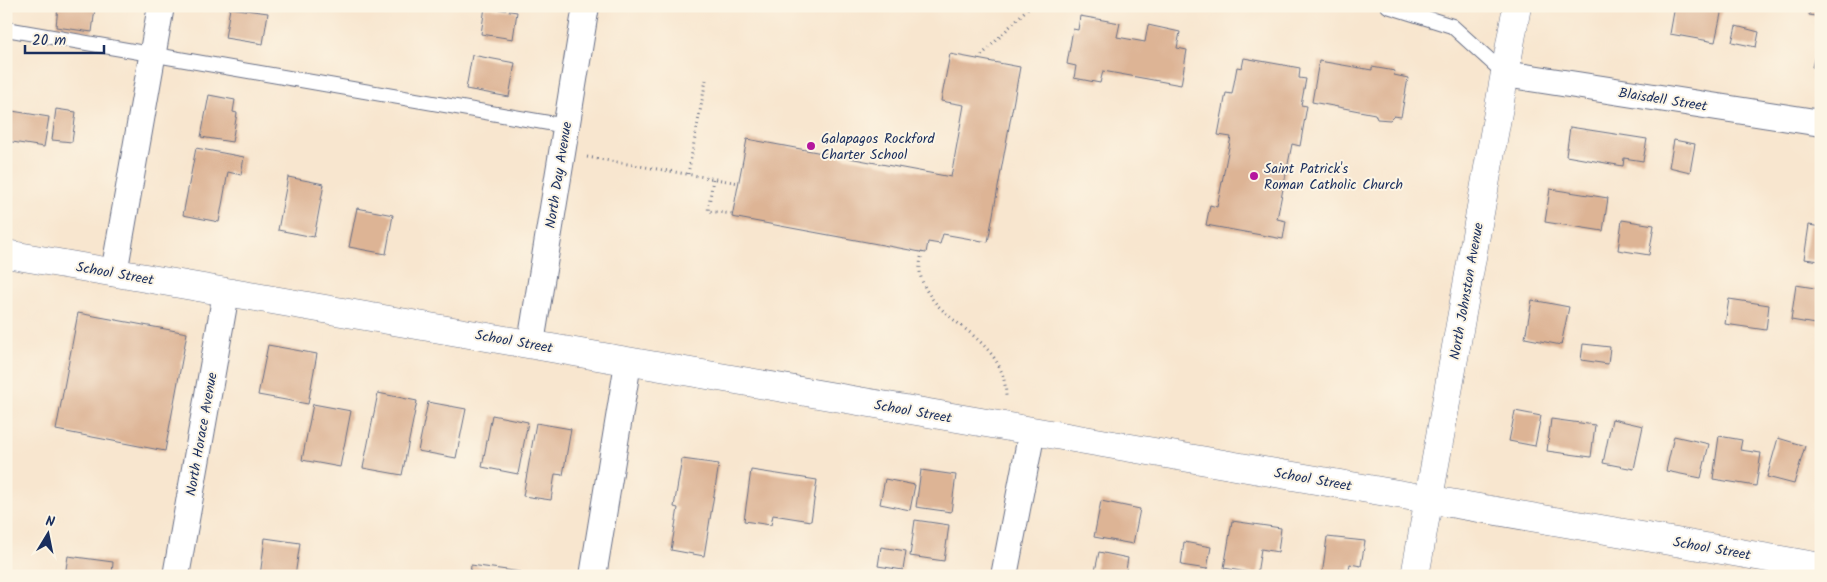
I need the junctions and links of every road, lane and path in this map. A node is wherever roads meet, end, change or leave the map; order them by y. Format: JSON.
{"nodes":[{"id":1,"x":160,"y":6,"type":"edge"},
{"id":2,"x":586,"y":6,"type":"edge"},
{"id":3,"x":1030,"y":6,"type":"edge"},
{"id":4,"x":1388,"y":6,"type":"edge"},
{"id":5,"x":1517,"y":6,"type":"edge"},
{"id":6,"x":6,"y":29,"type":"edge"},
{"id":7,"x":152,"y":55,"type":"junction"},
{"id":8,"x":978,"y":59,"type":"dead end"},
{"id":9,"x":1505,"y":74,"type":"junction"},
{"id":10,"x":706,"y":80,"type":"dead end"},
{"id":11,"x":1821,"y":123,"type":"edge"},
{"id":12,"x":566,"y":126,"type":"junction"},
{"id":13,"x":562,"y":153,"type":"junction"},
{"id":14,"x":688,"y":174,"type":"junction"},
{"id":15,"x":713,"y":179,"type":"junction"},
{"id":16,"x":739,"y":183,"type":"dead end"},
{"id":17,"x":733,"y":214,"type":"dead end"},
{"id":18,"x":922,"y":252,"type":"dead end"},
{"id":19,"x":6,"y":254,"type":"edge"},
{"id":20,"x":114,"y":273,"type":"junction"},
{"id":21,"x":226,"y":293,"type":"junction"},
{"id":22,"x":531,"y":343,"type":"junction"},
{"id":23,"x":628,"y":363,"type":"junction"},
{"id":24,"x":1006,"y":399,"type":"dead end"},
{"id":25,"x":1032,"y":431,"type":"junction"},
{"id":26,"x":1429,"y":499,"type":"junction"},
{"id":27,"x":1821,"y":567,"type":"edge"},
{"id":28,"x":176,"y":576,"type":"edge"},
{"id":29,"x":593,"y":576,"type":"edge"},
{"id":30,"x":1004,"y":576,"type":"edge"},
{"id":31,"x":1415,"y":576,"type":"edge"}],
"edges":[{"from":1,"to":7,"type":"street"},
{"from":2,"to":12,"type":"street","name":"North Day Avenue"},
{"from":3,"to":8,"type":"path"},
{"from":4,"to":9,"type":"lane"},
{"from":5,"to":9,"type":"main road","name":"North Johnston Avenue"},
{"from":6,"to":7,"type":"lane"},
{"from":7,"to":12,"type":"lane"},
{"from":7,"to":20,"type":"street"},
{"from":9,"to":11,"type":"street","name":"Blaisdell Street"},
{"from":9,"to":26,"type":"main road","name":"North Johnston Avenue"},
{"from":10,"to":14,"type":"path"},
{"from":12,"to":13,"type":"street","name":"North Day Avenue"},
{"from":13,"to":14,"type":"path"},
{"from":13,"to":22,"type":"street","name":"North Day Avenue"},
{"from":14,"to":15,"type":"path"},
{"from":15,"to":16,"type":"path"},
{"from":15,"to":17,"type":"path"},
{"from":18,"to":24,"type":"path"},
{"from":19,"to":20,"type":"main road","name":"School Street"},
{"from":20,"to":21,"type":"main road","name":"School Street"},
{"from":21,"to":22,"type":"main road","name":"School Street"},
{"from":21,"to":28,"type":"street","name":"North Horace Avenue"},
{"from":22,"to":23,"type":"main road","name":"School Street"},
{"from":23,"to":25,"type":"main road","name":"School Street"},
{"from":23,"to":29,"type":"street"},
{"from":25,"to":26,"type":"main road","name":"School Street"},
{"from":25,"to":30,"type":"street"},
{"from":26,"to":27,"type":"main road","name":"School Street"},
{"from":26,"to":31,"type":"main road","name":"North Johnston Avenue"}]}
